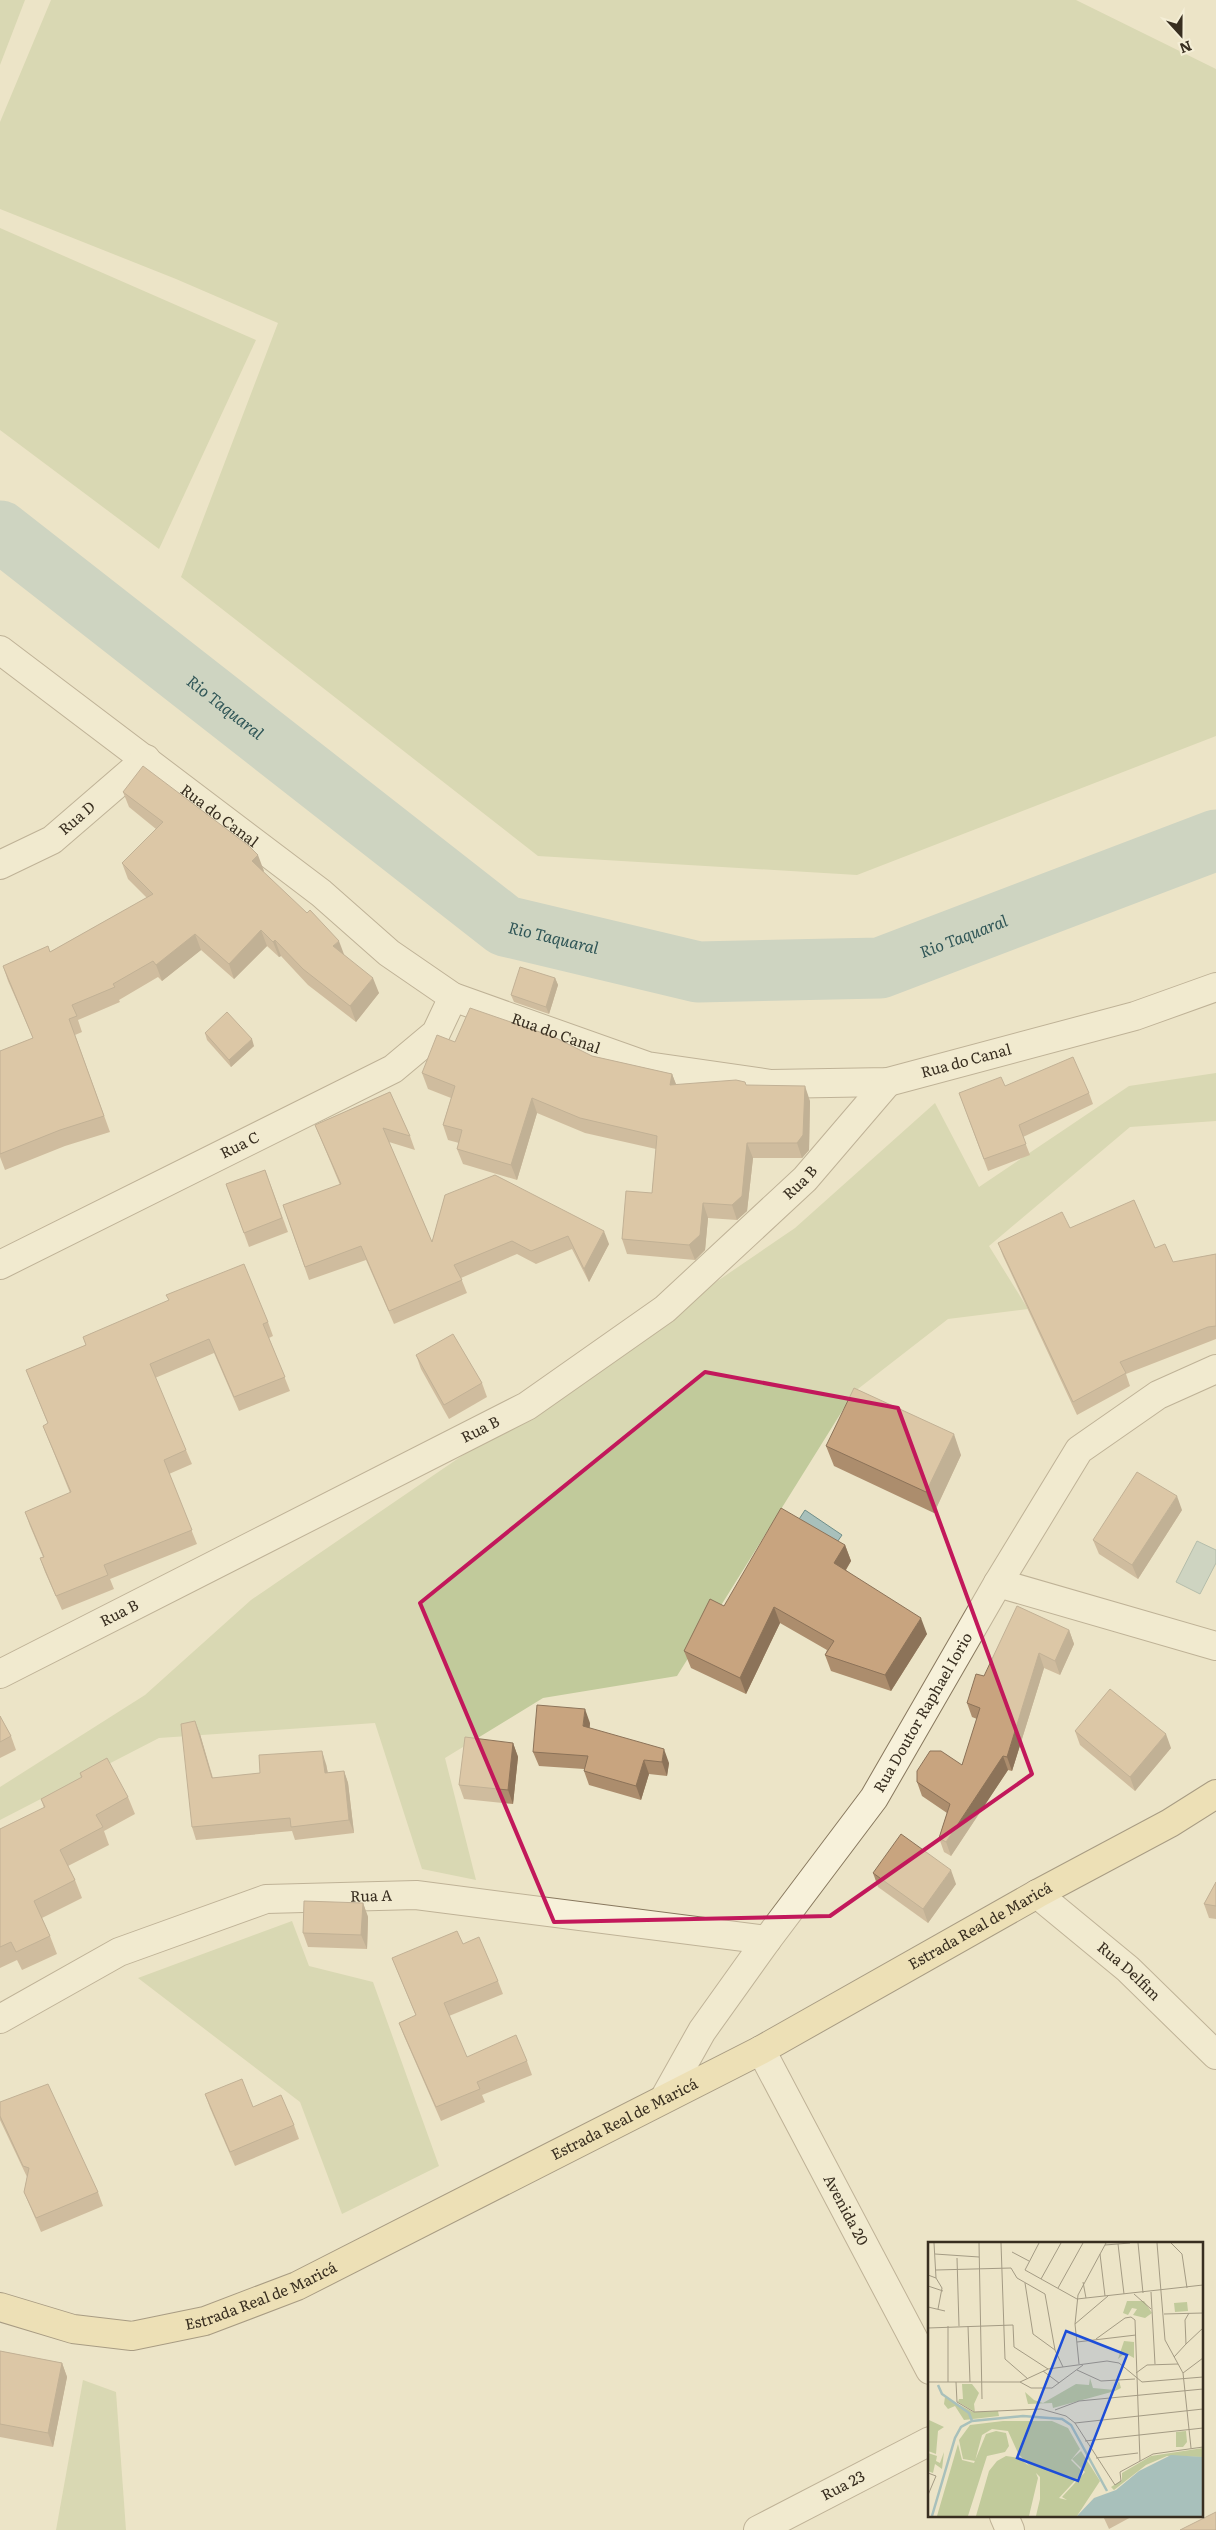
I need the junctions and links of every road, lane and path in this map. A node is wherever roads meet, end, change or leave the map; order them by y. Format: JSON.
{"nodes":[{"id":1,"x":0,"y":650,"type":"edge"},
{"id":2,"x":146,"y":759,"type":"junction"},
{"id":3,"x":0,"y":865,"type":"edge"},
{"id":4,"x":1216,"y":987,"type":"edge"},
{"id":5,"x":453,"y":996,"type":"junction"},
{"id":6,"x":888,"y":1082,"type":"junction"},
{"id":7,"x":0,"y":1265,"type":"edge"},
{"id":8,"x":1216,"y":1369,"type":"edge"},
{"id":9,"x":998,"y":1583,"type":"junction"},
{"id":10,"x":1216,"y":1646,"type":"edge"},
{"id":11,"x":0,"y":1674,"type":"edge"},
{"id":12,"x":1216,"y":1794,"type":"edge"},
{"id":13,"x":1037,"y":1894,"type":"junction"},
{"id":14,"x":767,"y":1940,"type":"junction"},
{"id":15,"x":0,"y":2019,"type":"edge"},
{"id":16,"x":761,"y":2050,"type":"junction"},
{"id":17,"x":1216,"y":2055,"type":"edge"},
{"id":18,"x":665,"y":2097,"type":"junction"},
{"id":19,"x":0,"y":2307,"type":"edge"},
{"id":20,"x":928,"y":2366,"type":"edge"},
{"id":21,"x":928,"y":2442,"type":"edge"},
{"id":22,"x":1005,"y":2518,"type":"edge"},
{"id":23,"x":758,"y":2530,"type":"edge"},
{"id":24,"x":1010,"y":2530,"type":"edge"}],
"edges":[{"from":1,"to":2,"type":"street","name":"Rua do Canal"},
{"from":2,"to":3,"type":"street","name":"Rua D"},
{"from":2,"to":5,"type":"street","name":"Rua do Canal"},
{"from":4,"to":6,"type":"street","name":"Rua do Canal"},
{"from":5,"to":6,"type":"street","name":"Rua do Canal"},
{"from":5,"to":7,"type":"street","name":"Rua C"},
{"from":6,"to":11,"type":"street","name":"Rua B"},
{"from":8,"to":9,"type":"street","name":"Rua Doutor Raphael Iorio"},
{"from":9,"to":10,"type":"street"},
{"from":9,"to":14,"type":"street","name":"Rua Doutor Raphael Iorio"},
{"from":12,"to":13,"type":"main road","name":"Estrada Real de Maricá"},
{"from":13,"to":16,"type":"main road","name":"Estrada Real de Maricá"},
{"from":13,"to":17,"type":"street","name":"Rua Delfim"},
{"from":14,"to":15,"type":"street","name":"Rua A"},
{"from":14,"to":18,"type":"street","name":"Rua Doutor Raphael Iorio"},
{"from":16,"to":18,"type":"main road","name":"Estrada Real de Maricá"},
{"from":16,"to":20,"type":"street","name":"Avenida 20"},
{"from":18,"to":19,"type":"main road","name":"Estrada Real de Maricá"},
{"from":21,"to":23,"type":"street","name":"Rua 23"},
{"from":22,"to":24,"type":"street"}]}
